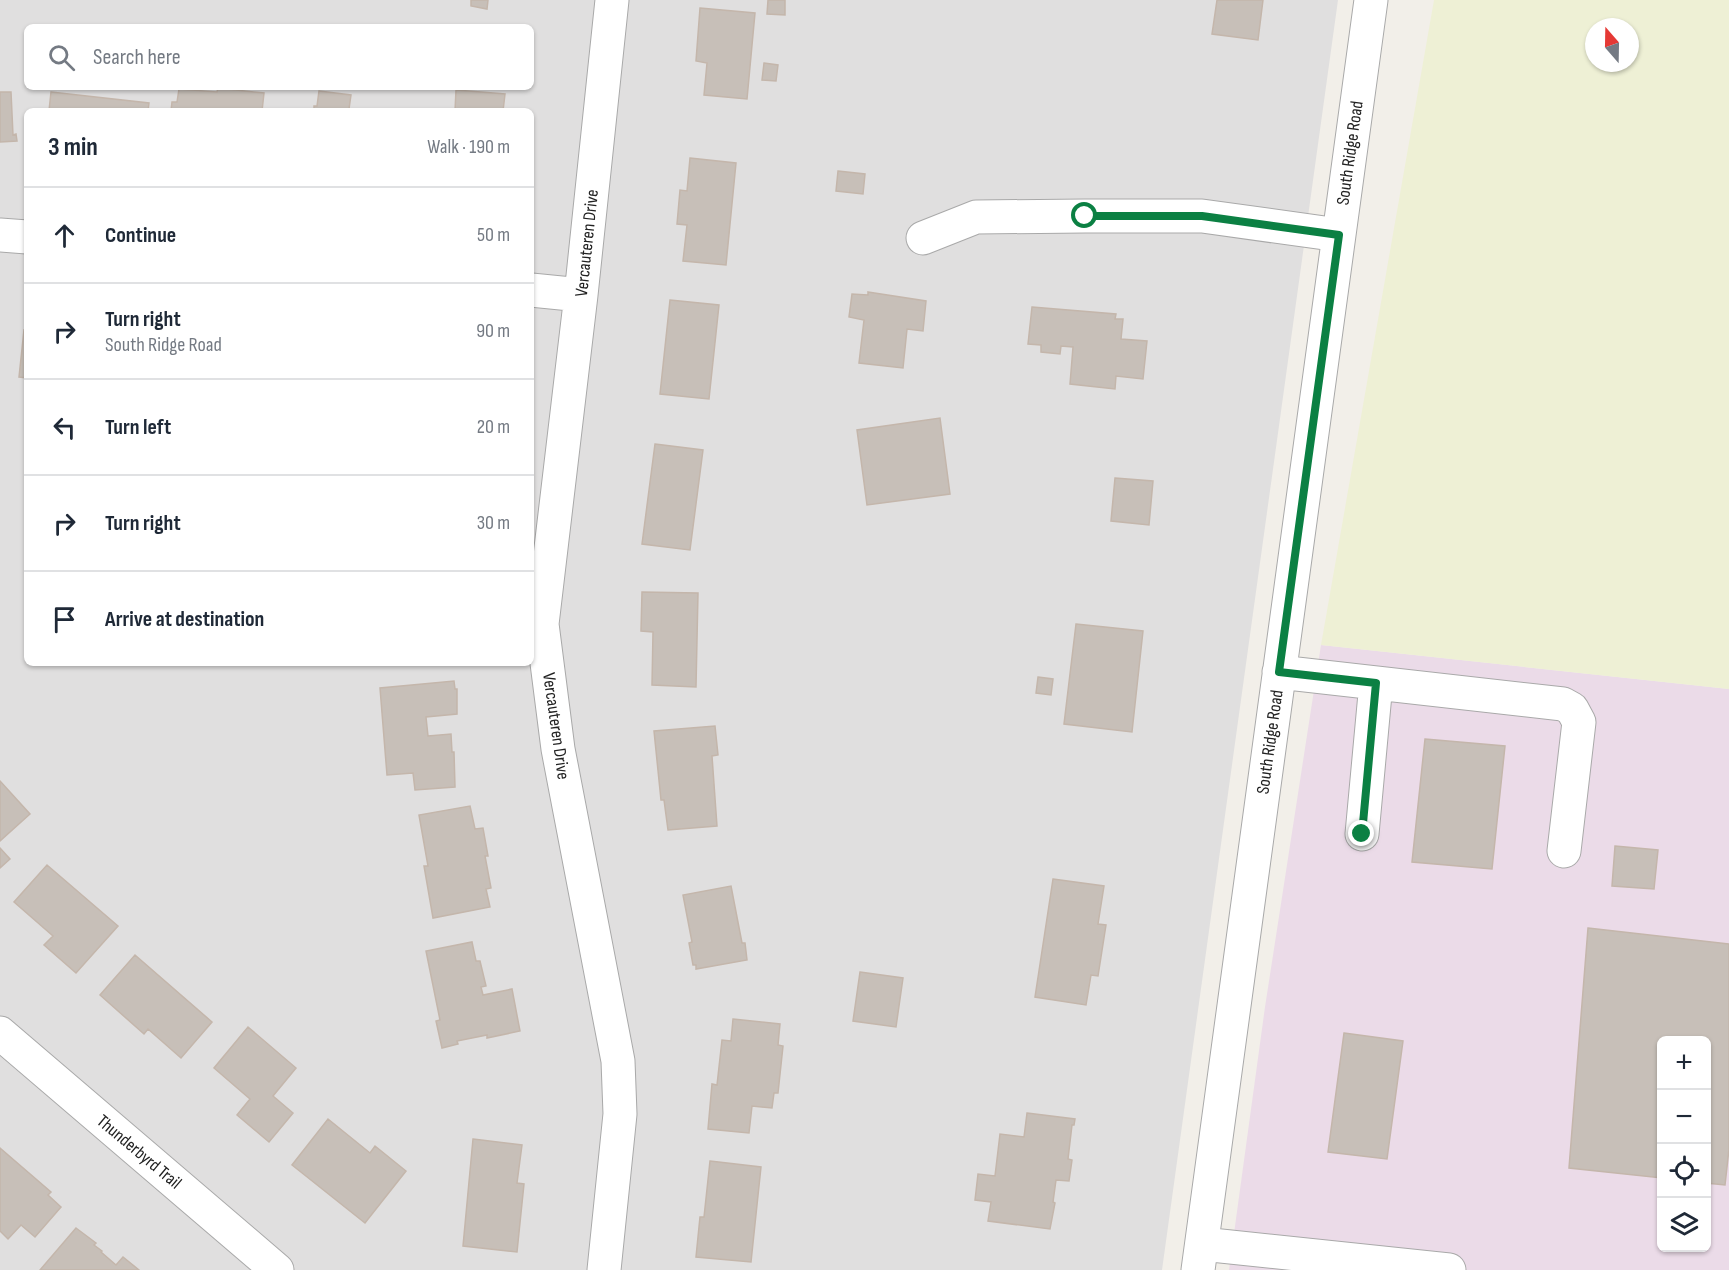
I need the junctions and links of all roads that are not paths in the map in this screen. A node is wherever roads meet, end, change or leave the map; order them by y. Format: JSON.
{"nodes":[{"id":1,"x":612,"y":0,"type":"edge"},
{"id":2,"x":1371,"y":0,"type":"edge"},
{"id":3,"x":0,"y":235,"type":"edge"},
{"id":4,"x":1339,"y":235,"type":"junction"},
{"id":5,"x":24,"y":237,"type":"edge"},
{"id":6,"x":923,"y":238,"type":"dead end"},
{"id":7,"x":534,"y":290,"type":"edge"},
{"id":8,"x":581,"y":296,"type":"junction"},
{"id":9,"x":1279,"y":672,"type":"junction"},
{"id":10,"x":1376,"y":683,"type":"junction"},
{"id":11,"x":1362,"y":834,"type":"dead end"},
{"id":12,"x":1564,"y":851,"type":"dead end"},
{"id":13,"x":0,"y":1033,"type":"edge"},
{"id":14,"x":1200,"y":1257,"type":"edge"},
{"id":15,"x":278,"y":1270,"type":"edge"},
{"id":16,"x":604,"y":1270,"type":"edge"},
{"id":17,"x":1449,"y":1270,"type":"edge"}],
"edges":[{"from":1,"to":8,"type":"street","name":"Vercauteren Drive"},
{"from":2,"to":4,"type":"street","name":"South Ridge Road"},
{"from":3,"to":5,"type":"street"},
{"from":4,"to":6,"type":"street"},
{"from":4,"to":9,"type":"street","name":"South Ridge Road"},
{"from":7,"to":8,"type":"street"},
{"from":8,"to":16,"type":"street","name":"Vercauteren Drive"},
{"from":9,"to":10,"type":"street"},
{"from":9,"to":14,"type":"street","name":"South Ridge Road"},
{"from":10,"to":11,"type":"street"},
{"from":10,"to":12,"type":"street"},
{"from":13,"to":15,"type":"street","name":"Thunderbyrd Trail"},
{"from":14,"to":17,"type":"street"}]}
